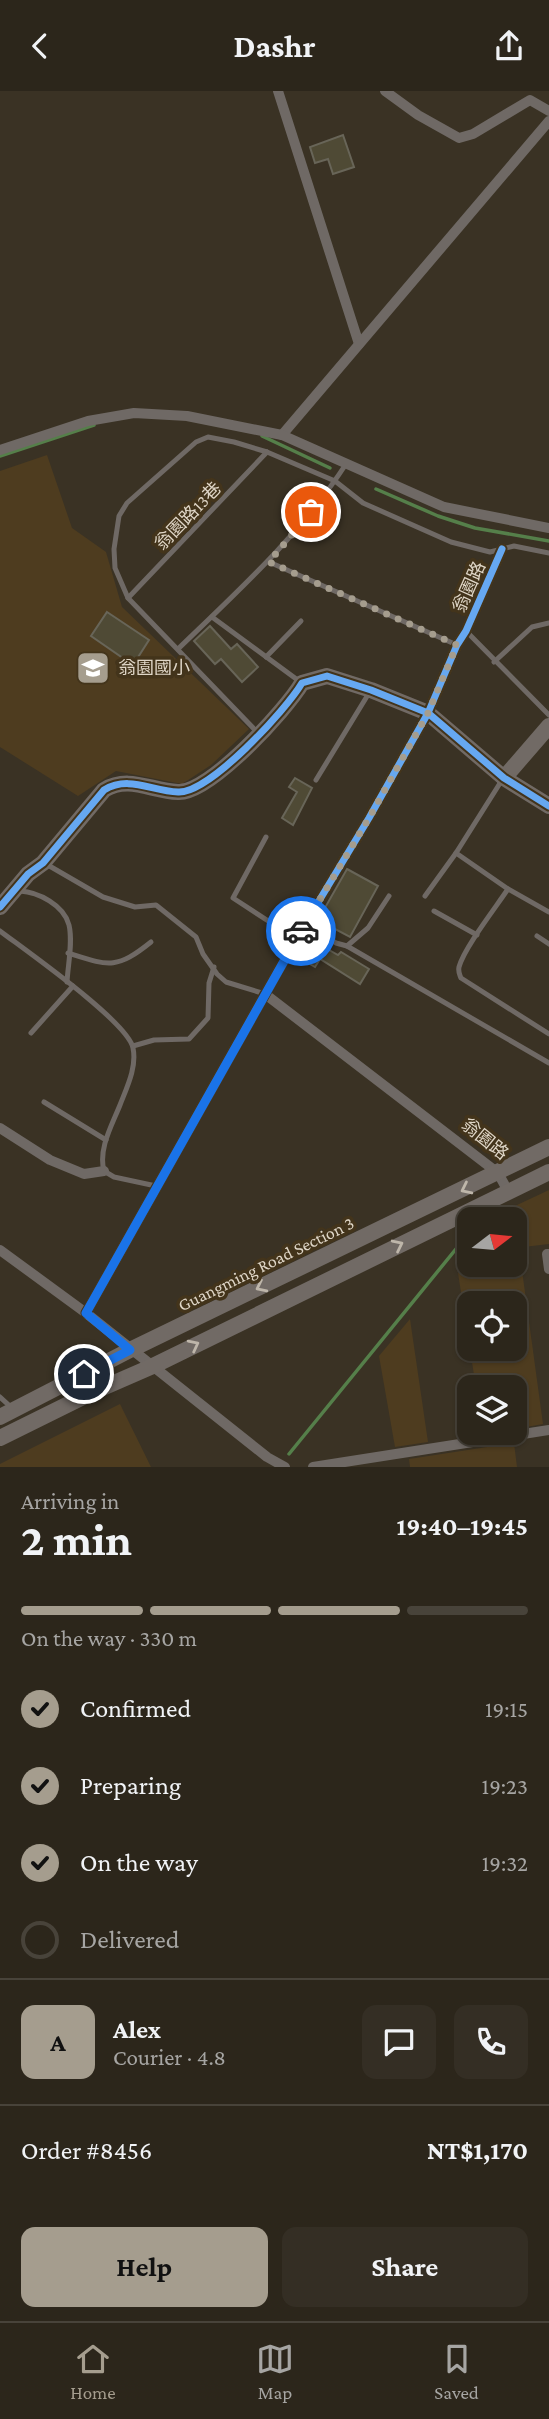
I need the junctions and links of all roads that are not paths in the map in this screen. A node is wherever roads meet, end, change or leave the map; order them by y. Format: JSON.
{"nodes":[{"id":1,"x":278,"y":91,"type":"edge"},
{"id":2,"x":385,"y":91,"type":"edge"},
{"id":3,"x":549,"y":111,"type":"edge"},
{"id":4,"x":549,"y":121,"type":"edge"},
{"id":5,"x":359,"y":344,"type":"junction"},
{"id":6,"x":282,"y":435,"type":"junction"},
{"id":7,"x":0,"y":450,"type":"edge"},
{"id":8,"x":267,"y":452,"type":"junction"},
{"id":9,"x":346,"y":464,"type":"junction"},
{"id":10,"x":335,"y":481,"type":"junction"},
{"id":11,"x":549,"y":528,"type":"edge"},
{"id":12,"x":502,"y":549,"type":"junction"},
{"id":13,"x":549,"y":553,"type":"edge"},
{"id":14,"x":269,"y":562,"type":"junction"},
{"id":15,"x":128,"y":598,"type":"junction"},
{"id":16,"x":212,"y":617,"type":"junction"},
{"id":17,"x":300,"y":621,"type":"dead end"},
{"id":18,"x":549,"y":623,"type":"edge"},
{"id":19,"x":466,"y":631,"type":"junction"},
{"id":20,"x":457,"y":645,"type":"junction"},
{"id":21,"x":178,"y":649,"type":"junction"},
{"id":22,"x":266,"y":657,"type":"junction"},
{"id":23,"x":494,"y":662,"type":"junction"},
{"id":24,"x":302,"y":683,"type":"junction"},
{"id":25,"x":371,"y":690,"type":"junction"},
{"id":26,"x":428,"y":713,"type":"junction"},
{"id":27,"x":549,"y":715,"type":"edge"},
{"id":28,"x":549,"y":726,"type":"edge"},
{"id":29,"x":260,"y":734,"type":"junction"},
{"id":30,"x":504,"y":778,"type":"junction"},
{"id":31,"x":316,"y":781,"type":"dead end"},
{"id":32,"x":549,"y":806,"type":"edge"},
{"id":33,"x":265,"y":837,"type":"dead end"},
{"id":34,"x":456,"y":853,"type":"junction"},
{"id":35,"x":43,"y":863,"type":"junction"},
{"id":36,"x":508,"y":889,"type":"junction"},
{"id":37,"x":389,"y":896,"type":"dead end"},
{"id":38,"x":425,"y":896,"type":"dead end"},
{"id":39,"x":5,"y":897,"type":"edge"},
{"id":40,"x":434,"y":911,"type":"dead end"},
{"id":41,"x":549,"y":912,"type":"edge"},
{"id":42,"x":307,"y":923,"type":"junction"},
{"id":43,"x":0,"y":932,"type":"edge"},
{"id":44,"x":477,"y":935,"type":"junction"},
{"id":45,"x":537,"y":936,"type":"dead end"},
{"id":46,"x":296,"y":939,"type":"junction"},
{"id":47,"x":151,"y":942,"type":"dead end"},
{"id":48,"x":549,"y":944,"type":"edge"},
{"id":49,"x":347,"y":947,"type":"junction"},
{"id":50,"x":68,"y":953,"type":"junction"},
{"id":51,"x":214,"y":967,"type":"junction"},
{"id":52,"x":70,"y":984,"type":"junction"},
{"id":53,"x":265,"y":994,"type":"junction"},
{"id":54,"x":31,"y":1033,"type":"dead end"},
{"id":55,"x":549,"y":1034,"type":"edge"},
{"id":56,"x":133,"y":1046,"type":"junction"},
{"id":57,"x":549,"y":1063,"type":"edge"},
{"id":58,"x":44,"y":1102,"type":"dead end"},
{"id":59,"x":0,"y":1128,"type":"edge"},
{"id":60,"x":106,"y":1140,"type":"junction"},
{"id":61,"x":549,"y":1147,"type":"edge"},
{"id":62,"x":104,"y":1171,"type":"junction"},
{"id":63,"x":549,"y":1172,"type":"edge"},
{"id":64,"x":498,"y":1173,"type":"junction"},
{"id":65,"x":156,"y":1186,"type":"junction"},
{"id":66,"x":508,"y":1191,"type":"junction"},
{"id":67,"x":0,"y":1250,"type":"edge"},
{"id":68,"x":549,"y":1254,"type":"edge"},
{"id":69,"x":549,"y":1269,"type":"edge"},
{"id":70,"x":86,"y":1313,"type":"junction"},
{"id":71,"x":130,"y":1350,"type":"junction"},
{"id":72,"x":153,"y":1366,"type":"junction"},
{"id":73,"x":0,"y":1397,"type":"edge"},
{"id":74,"x":7,"y":1413,"type":"edge"},
{"id":75,"x":549,"y":1430,"type":"edge"},
{"id":76,"x":0,"y":1438,"type":"edge"},
{"id":77,"x":285,"y":1467,"type":"edge"},
{"id":78,"x":313,"y":1467,"type":"edge"}],
"edges":[{"from":1,"to":5,"type":"street"},
{"from":2,"to":3,"type":"street"},
{"from":4,"to":5,"type":"street"},
{"from":5,"to":6,"type":"street"},
{"from":6,"to":7,"type":"street"},
{"from":6,"to":9,"type":"street"},
{"from":8,"to":10,"type":"lane"},
{"from":8,"to":15,"type":"lane","name":"翁園路13巷"},
{"from":8,"to":15,"type":"lane"},
{"from":9,"to":10,"type":"lane"},
{"from":9,"to":11,"type":"street"},
{"from":10,"to":12,"type":"lane"},
{"from":10,"to":14,"type":"lane"},
{"from":12,"to":13,"type":"lane"},
{"from":12,"to":19,"type":"street","name":"翁園路"},
{"from":14,"to":16,"type":"lane"},
{"from":14,"to":20,"type":"lane"},
{"from":15,"to":21,"type":"lane"},
{"from":16,"to":21,"type":"lane"},
{"from":16,"to":22,"type":"lane"},
{"from":17,"to":22,"type":"lane"},
{"from":18,"to":23,"type":"lane"},
{"from":19,"to":20,"type":"street","name":"翁園路"},
{"from":19,"to":23,"type":"lane","name":"翁園路"},
{"from":20,"to":26,"type":"street","name":"翁園路"},
{"from":21,"to":29,"type":"lane"},
{"from":22,"to":24,"type":"lane"},
{"from":23,"to":27,"type":"lane","name":"翁園路"},
{"from":24,"to":25,"type":"street"},
{"from":24,"to":29,"type":"street"},
{"from":25,"to":26,"type":"street"},
{"from":25,"to":31,"type":"lane"},
{"from":26,"to":30,"type":"street"},
{"from":26,"to":42,"type":"street","name":"翁園路"},
{"from":28,"to":30,"type":"street"},
{"from":29,"to":35,"type":"street"},
{"from":30,"to":32,"type":"street"},
{"from":30,"to":34,"type":"lane"},
{"from":33,"to":46,"type":"lane"},
{"from":34,"to":36,"type":"lane"},
{"from":34,"to":38,"type":"lane"},
{"from":35,"to":39,"type":"street"},
{"from":35,"to":51,"type":"lane","name":"翁園路"},
{"from":36,"to":41,"type":"lane"},
{"from":36,"to":44,"type":"lane"},
{"from":37,"to":49,"type":"lane"},
{"from":39,"to":50,"type":"lane"},
{"from":40,"to":44,"type":"lane"},
{"from":42,"to":46,"type":"street","name":"翁園路"},
{"from":42,"to":49,"type":"lane"},
{"from":43,"to":52,"type":"lane"},
{"from":44,"to":55,"type":"lane"},
{"from":45,"to":48,"type":"lane"},
{"from":46,"to":53,"type":"street","name":"翁園路"},
{"from":47,"to":50,"type":"lane"},
{"from":49,"to":57,"type":"lane"},
{"from":50,"to":52,"type":"lane"},
{"from":51,"to":53,"type":"lane","name":"翁園路"},
{"from":51,"to":56,"type":"lane"},
{"from":52,"to":54,"type":"lane"},
{"from":52,"to":56,"type":"lane"},
{"from":53,"to":64,"type":"street","name":"翁園路"},
{"from":53,"to":65,"type":"street","name":"翁園路"},
{"from":56,"to":60,"type":"lane"},
{"from":58,"to":60,"type":"lane"},
{"from":59,"to":62,"type":"street"},
{"from":60,"to":62,"type":"lane"},
{"from":61,"to":64,"type":"street","name":"Guangming Road Section 3"},
{"from":62,"to":65,"type":"lane"},
{"from":63,"to":66,"type":"street"},
{"from":64,"to":66,"type":"street","name":"翁園路"},
{"from":64,"to":71,"type":"street","name":"Guangming Road Section 3","one_way":true},
{"from":65,"to":70,"type":"street","name":"翁園路"},
{"from":72,"to":66,"type":"street","one_way":true},
{"from":67,"to":70,"type":"street"},
{"from":68,"to":69,"type":"street"},
{"from":70,"to":71,"type":"street"},
{"from":71,"to":72,"type":"street"},
{"from":71,"to":74,"type":"street","name":"Guangming Road Section 3"},
{"from":72,"to":76,"type":"street"},
{"from":72,"to":77,"type":"street"},
{"from":73,"to":74,"type":"lane"},
{"from":75,"to":78,"type":"street"}]}
